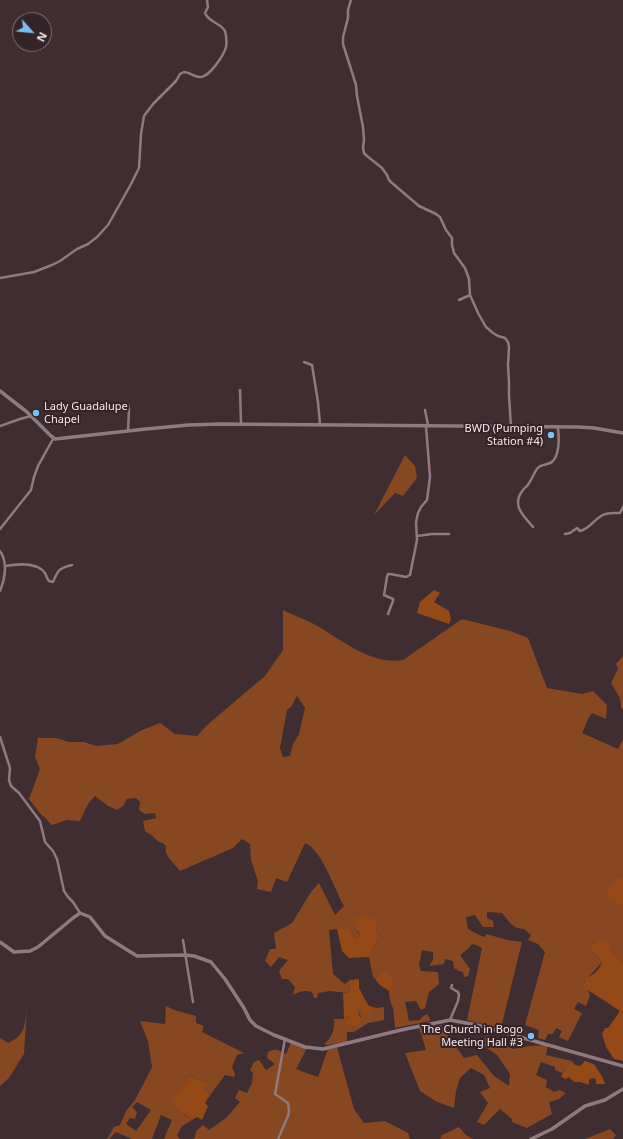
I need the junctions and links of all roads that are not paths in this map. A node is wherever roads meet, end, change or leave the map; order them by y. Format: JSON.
{"nodes":[{"id":1,"x":207,"y":0,"type":"edge"},
{"id":2,"x":351,"y":0,"type":"edge"},
{"id":3,"x":0,"y":278,"type":"edge"},
{"id":4,"x":470,"y":295,"type":"junction"},
{"id":5,"x":459,"y":300,"type":"dead end"},
{"id":6,"x":304,"y":362,"type":"dead end"},
{"id":7,"x":240,"y":390,"type":"dead end"},
{"id":8,"x":0,"y":391,"type":"edge"},
{"id":9,"x":128,"y":405,"type":"dead end"},
{"id":10,"x":425,"y":410,"type":"dead end"},
{"id":11,"x":32,"y":416,"type":"junction"},
{"id":12,"x":241,"y":424,"type":"junction"},
{"id":13,"x":320,"y":424,"type":"junction"},
{"id":14,"x":0,"y":426,"type":"edge"},
{"id":15,"x":427,"y":426,"type":"junction"},
{"id":16,"x":511,"y":427,"type":"junction"},
{"id":17,"x":558,"y":428,"type":"junction"},
{"id":18,"x":128,"y":431,"type":"junction"},
{"id":19,"x":623,"y":433,"type":"edge"},
{"id":20,"x":53,"y":439,"type":"junction"},
{"id":21,"x":623,"y":507,"type":"edge"},
{"id":22,"x":533,"y":527,"type":"dead end"},
{"id":23,"x":0,"y":530,"type":"edge"},
{"id":24,"x":449,"y":534,"type":"dead end"},
{"id":25,"x":565,"y":534,"type":"dead end"},
{"id":26,"x":417,"y":536,"type":"junction"},
{"id":27,"x":0,"y":551,"type":"edge"},
{"id":28,"x":72,"y":565,"type":"dead end"},
{"id":29,"x":5,"y":566,"type":"junction"},
{"id":30,"x":0,"y":591,"type":"edge"},
{"id":31,"x":388,"y":614,"type":"dead end"},
{"id":32,"x":0,"y":737,"type":"edge"},
{"id":33,"x":80,"y":913,"type":"junction"},
{"id":34,"x":183,"y":940,"type":"dead end"},
{"id":35,"x":0,"y":942,"type":"edge"},
{"id":36,"x":185,"y":955,"type":"junction"},
{"id":37,"x":452,"y":985,"type":"dead end"},
{"id":38,"x":193,"y":1002,"type":"dead end"},
{"id":39,"x":450,"y":1020,"type":"junction"},
{"id":40,"x":285,"y":1039,"type":"junction"},
{"id":41,"x":623,"y":1066,"type":"edge"},
{"id":42,"x":623,"y":1089,"type":"edge"},
{"id":43,"x":278,"y":1139,"type":"edge"},
{"id":44,"x":531,"y":1139,"type":"edge"}],
"edges":[{"from":1,"to":3,"type":"street"},
{"from":2,"to":4,"type":"street"},
{"from":4,"to":5,"type":"street"},
{"from":4,"to":16,"type":"street"},
{"from":6,"to":13,"type":"street"},
{"from":7,"to":12,"type":"street"},
{"from":8,"to":11,"type":"street"},
{"from":9,"to":18,"type":"street"},
{"from":10,"to":15,"type":"street"},
{"from":11,"to":14,"type":"street"},
{"from":11,"to":20,"type":"street"},
{"from":12,"to":13,"type":"street"},
{"from":12,"to":18,"type":"street"},
{"from":13,"to":15,"type":"street"},
{"from":15,"to":16,"type":"street"},
{"from":15,"to":26,"type":"street"},
{"from":16,"to":17,"type":"street"},
{"from":17,"to":19,"type":"street"},
{"from":17,"to":22,"type":"street"},
{"from":18,"to":20,"type":"street"},
{"from":20,"to":23,"type":"street"},
{"from":21,"to":25,"type":"street"},
{"from":24,"to":26,"type":"street"},
{"from":26,"to":31,"type":"street"},
{"from":27,"to":29,"type":"street"},
{"from":28,"to":29,"type":"street"},
{"from":29,"to":30,"type":"street"},
{"from":32,"to":33,"type":"street"},
{"from":33,"to":35,"type":"street"},
{"from":33,"to":36,"type":"street"},
{"from":34,"to":36,"type":"street"},
{"from":36,"to":38,"type":"street"},
{"from":36,"to":40,"type":"street"},
{"from":37,"to":39,"type":"street"},
{"from":39,"to":40,"type":"street"},
{"from":39,"to":41,"type":"street"},
{"from":40,"to":43,"type":"street"},
{"from":42,"to":44,"type":"street"}]}
